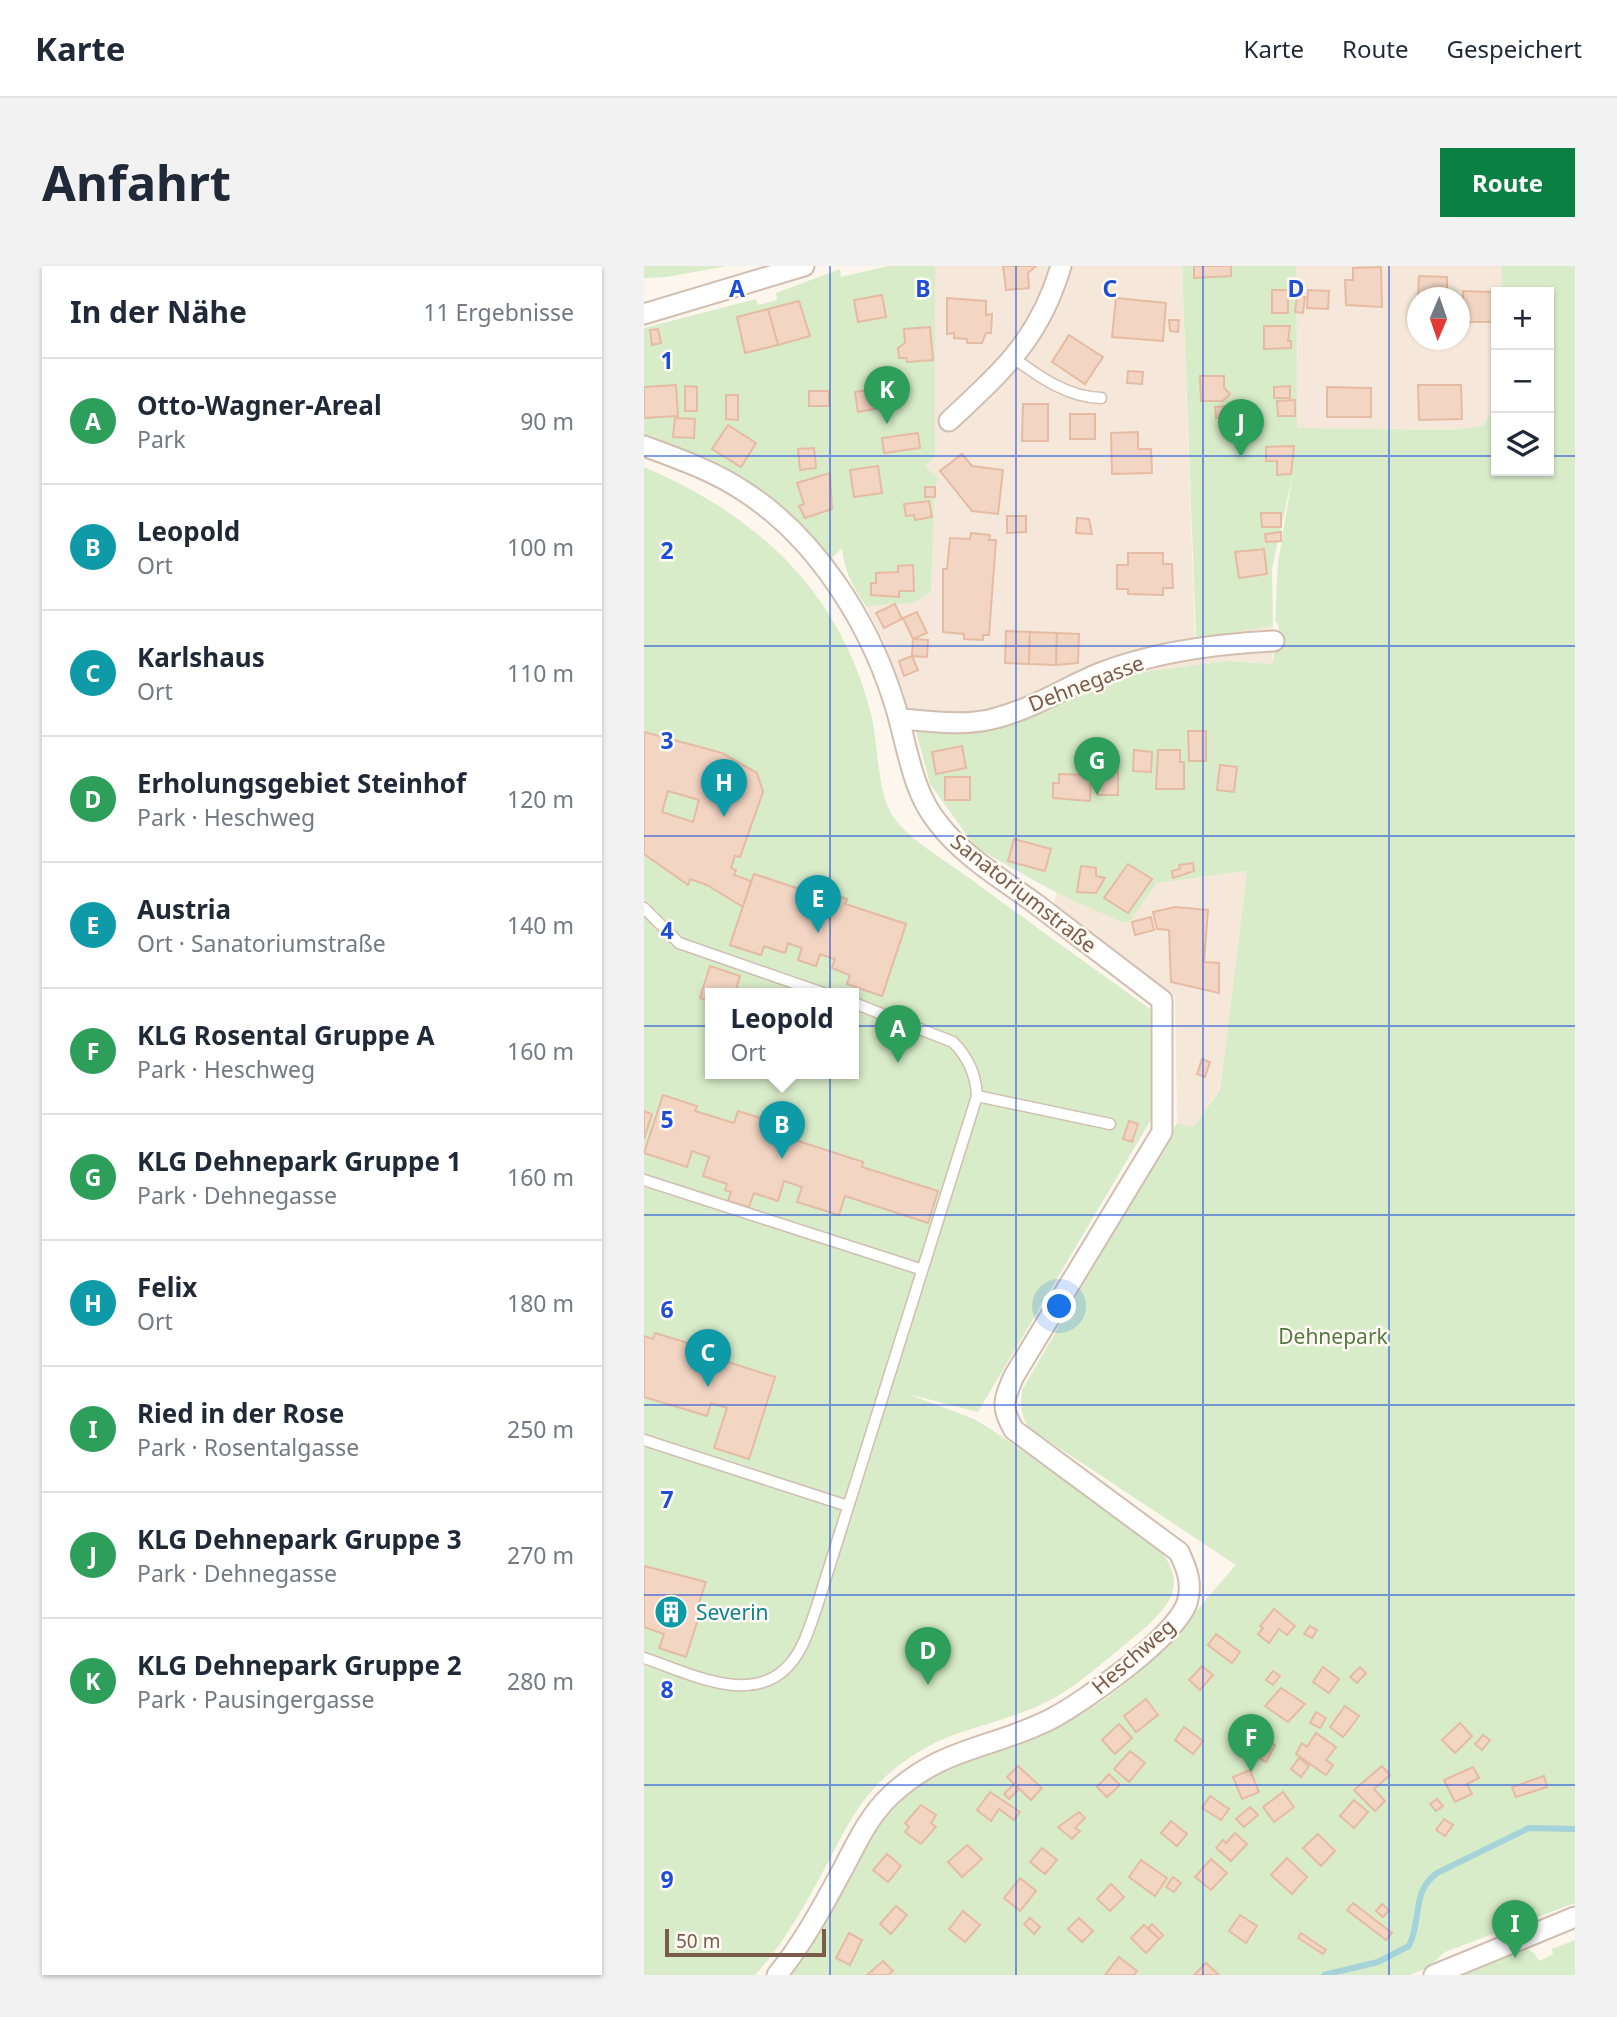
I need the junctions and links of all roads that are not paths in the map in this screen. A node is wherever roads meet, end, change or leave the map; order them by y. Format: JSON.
{"nodes":[{"id":1,"x":804,"y":266,"type":"edge"},
{"id":2,"x":1061,"y":266,"type":"edge"},
{"id":3,"x":644,"y":314,"type":"edge"},
{"id":4,"x":1015,"y":359,"type":"junction"},
{"id":5,"x":1101,"y":398,"type":"dead end"},
{"id":6,"x":949,"y":422,"type":"dead end"},
{"id":7,"x":644,"y":446,"type":"edge"},
{"id":8,"x":1275,"y":642,"type":"dead end"},
{"id":9,"x":900,"y":719,"type":"junction"},
{"id":10,"x":644,"y":908,"type":"edge"},
{"id":11,"x":809,"y":988,"type":"edge"},
{"id":12,"x":859,"y":1005,"type":"edge"},
{"id":13,"x":977,"y":1096,"type":"junction"},
{"id":14,"x":1110,"y":1124,"type":"dead end"},
{"id":15,"x":644,"y":1180,"type":"edge"},
{"id":16,"x":1132,"y":1180,"type":"joint"},
{"id":17,"x":920,"y":1269,"type":"junction"},
{"id":18,"x":644,"y":1440,"type":"edge"},
{"id":19,"x":848,"y":1506,"type":"junction"},
{"id":20,"x":644,"y":1658,"type":"edge"},
{"id":21,"x":1575,"y":1917,"type":"edge"},
{"id":22,"x":777,"y":1975,"type":"edge"},
{"id":23,"x":1435,"y":1975,"type":"edge"}],
"edges":[{"from":1,"to":3,"type":"street"},
{"from":2,"to":4,"type":"street"},
{"from":4,"to":5,"type":"lane"},
{"from":4,"to":6,"type":"street"},
{"from":7,"to":9,"type":"street","name":"Sanatoriumstraße"},
{"from":8,"to":9,"type":"street","name":"Dehnegasse"},
{"from":9,"to":16,"type":"street","name":"Sanatoriumstraße"},
{"from":10,"to":11,"type":"lane"},
{"from":12,"to":13,"type":"lane"},
{"from":13,"to":14,"type":"lane"},
{"from":13,"to":17,"type":"lane"},
{"from":15,"to":17,"type":"lane"},
{"from":16,"to":22,"type":"street","name":"Heschweg"},
{"from":17,"to":19,"type":"lane"},
{"from":18,"to":19,"type":"lane"},
{"from":19,"to":20,"type":"lane"},
{"from":21,"to":23,"type":"street"}]}
